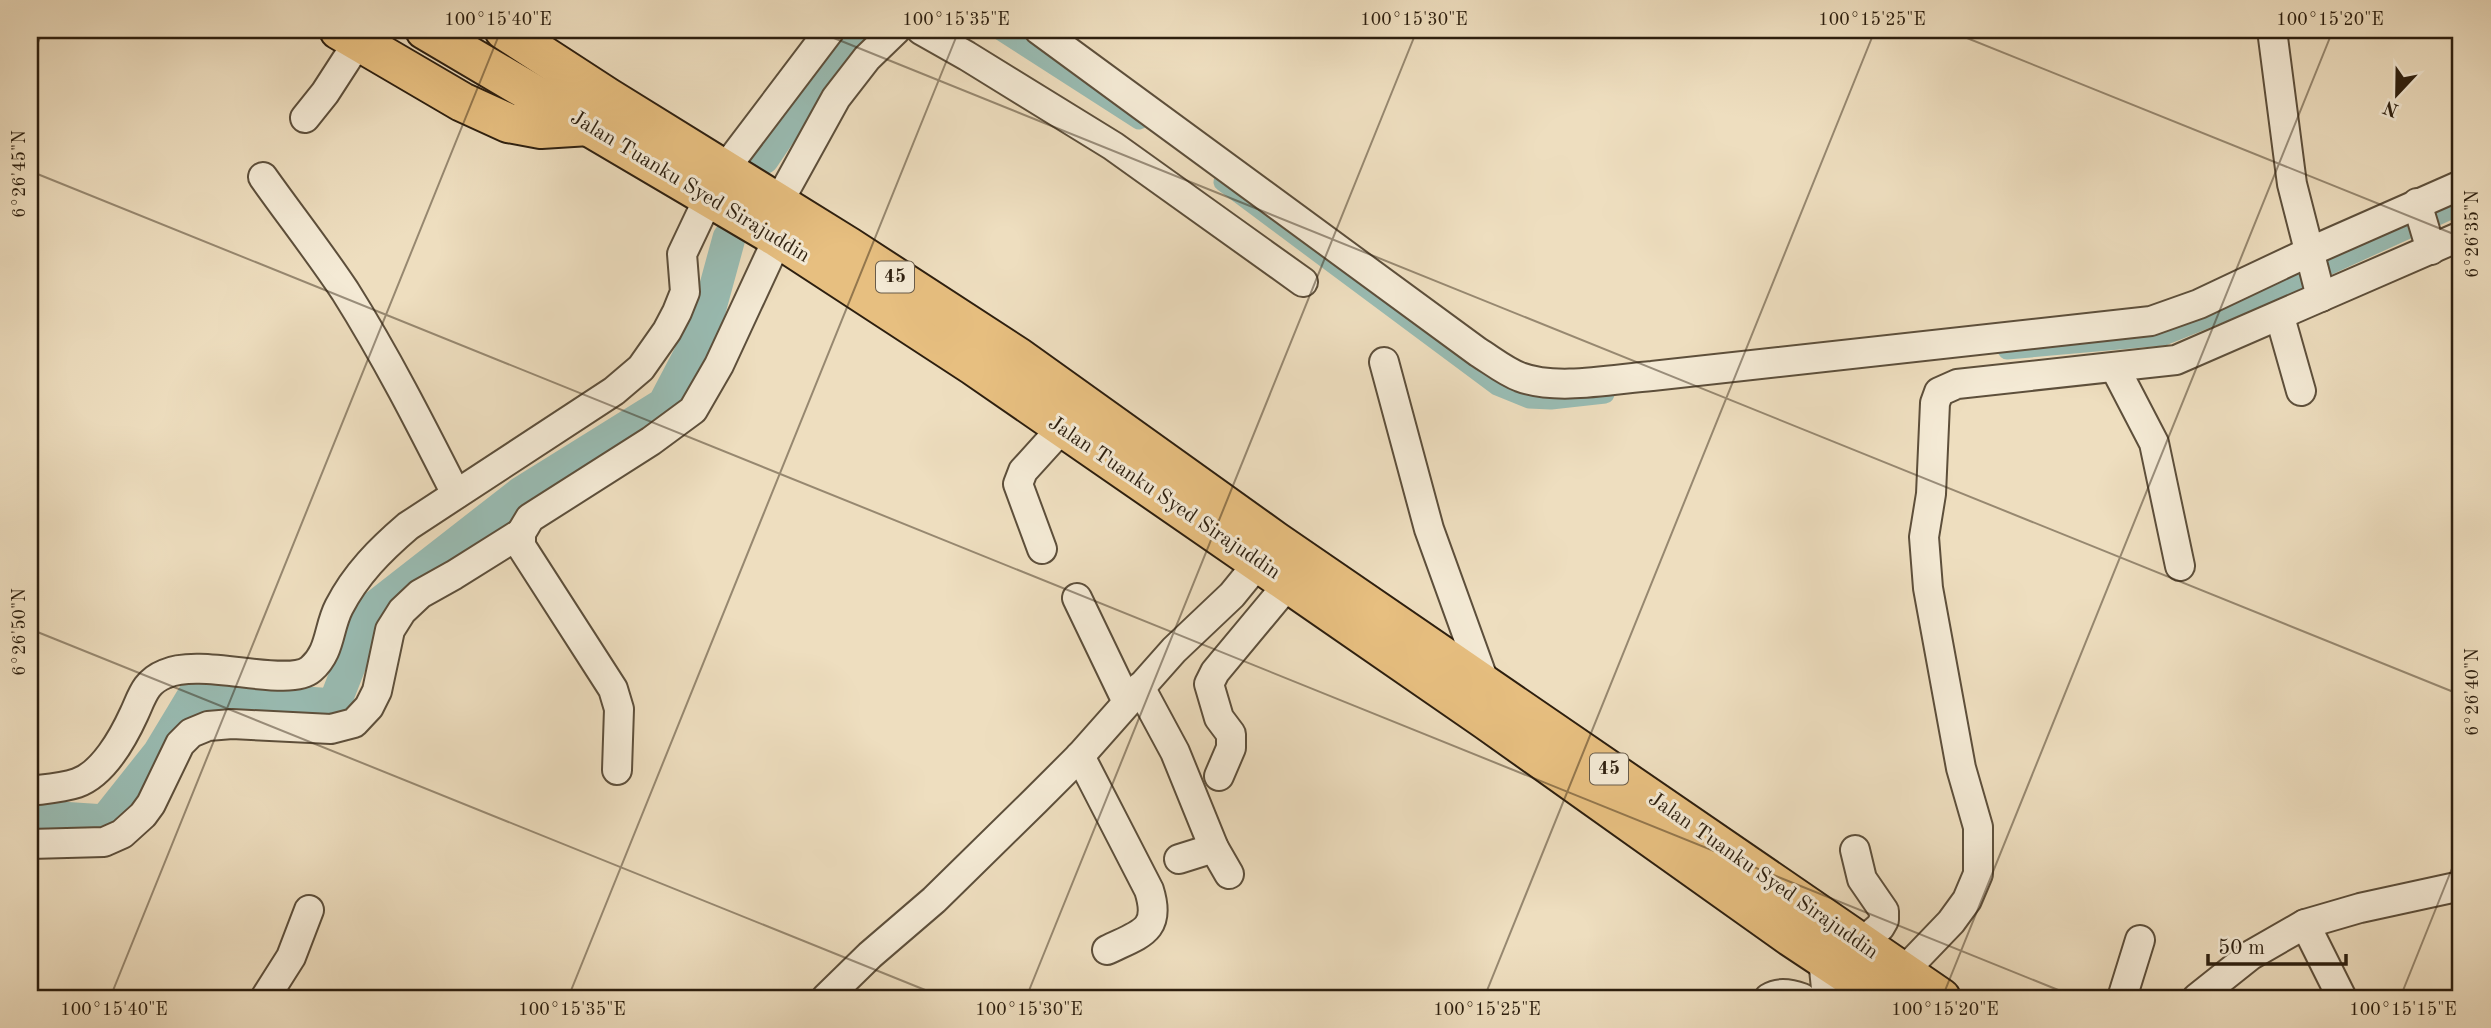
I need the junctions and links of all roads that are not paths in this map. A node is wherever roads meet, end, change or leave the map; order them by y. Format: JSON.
{"nodes":[{"id":1,"x":425,"y":30,"type":"edge"},
{"id":2,"x":504,"y":30,"type":"edge"},
{"id":3,"x":550,"y":30,"type":"edge"},
{"id":4,"x":830,"y":30,"type":"edge"},
{"id":5,"x":896,"y":30,"type":"edge"},
{"id":6,"x":921,"y":30,"type":"edge"},
{"id":7,"x":1040,"y":30,"type":"edge"},
{"id":8,"x":2272,"y":30,"type":"edge"},
{"id":9,"x":349,"y":36,"type":"edge"},
{"id":10,"x":496,"y":73,"type":"junction"},
{"id":11,"x":462,"y":102,"type":"junction"},
{"id":12,"x":598,"y":112,"type":"junction"},
{"id":13,"x":305,"y":118,"type":"dead end"},
{"id":14,"x":263,"y":177,"type":"dead end"},
{"id":15,"x":717,"y":183,"type":"junction"},
{"id":16,"x":2461,"y":185,"type":"edge"},
{"id":17,"x":778,"y":221,"type":"junction"},
{"id":18,"x":2423,"y":224,"type":"junction"},
{"id":19,"x":2461,"y":236,"type":"edge"},
{"id":20,"x":2315,"y":274,"type":"junction"},
{"id":21,"x":1303,"y":282,"type":"dead end"},
{"id":22,"x":2280,"y":317,"type":"junction"},
{"id":23,"x":1384,"y":362,"type":"dead end"},
{"id":24,"x":2115,"y":368,"type":"junction"},
{"id":25,"x":2301,"y":391,"type":"dead end"},
{"id":26,"x":1062,"y":428,"type":"junction"},
{"id":27,"x":456,"y":494,"type":"junction"},
{"id":28,"x":521,"y":533,"type":"junction"},
{"id":29,"x":1042,"y":549,"type":"dead end"},
{"id":30,"x":1275,"y":562,"type":"junction"},
{"id":31,"x":2180,"y":566,"type":"dead end"},
{"id":32,"x":1077,"y":598,"type":"dead end"},
{"id":33,"x":1485,"y":684,"type":"junction"},
{"id":34,"x":1134,"y":694,"type":"junction"},
{"id":35,"x":1080,"y":756,"type":"junction"},
{"id":36,"x":617,"y":770,"type":"dead end"},
{"id":37,"x":1219,"y":776,"type":"dead end"},
{"id":38,"x":30,"y":791,"type":"edge"},
{"id":39,"x":30,"y":844,"type":"edge"},
{"id":40,"x":1214,"y":848,"type":"junction"},
{"id":41,"x":1855,"y":850,"type":"dead end"},
{"id":42,"x":1179,"y":859,"type":"dead end"},
{"id":43,"x":1228,"y":874,"type":"dead end"},
{"id":44,"x":2461,"y":886,"type":"edge"},
{"id":45,"x":309,"y":910,"type":"dead end"},
{"id":46,"x":2305,"y":924,"type":"junction"},
{"id":47,"x":2140,"y":940,"type":"dead end"},
{"id":48,"x":1860,"y":944,"type":"junction"},
{"id":49,"x":1107,"y":950,"type":"dead end"},
{"id":50,"x":1824,"y":959,"type":"junction"},
{"id":51,"x":1893,"y":985,"type":"edge"},
{"id":52,"x":265,"y":998,"type":"edge"},
{"id":53,"x":826,"y":998,"type":"edge"},
{"id":54,"x":1769,"y":998,"type":"edge"},
{"id":55,"x":1802,"y":998,"type":"edge"},
{"id":56,"x":1827,"y":998,"type":"edge"},
{"id":57,"x":1941,"y":998,"type":"edge"},
{"id":58,"x":2122,"y":998,"type":"edge"},
{"id":59,"x":2197,"y":998,"type":"edge"},
{"id":60,"x":2342,"y":998,"type":"edge"}],
"edges":[{"from":1,"to":10,"type":"highway","name":"Jalan Tuanku Syed Sirajuddin","number":"45"},
{"from":2,"to":12,"type":"highway","name":"Jalan Tuanku Syed Sirajuddin","number":"45"},
{"from":3,"to":12,"type":"highway"},
{"from":4,"to":15,"type":"street"},
{"from":5,"to":17,"type":"street"},
{"from":6,"to":21,"type":"street"},
{"from":7,"to":20,"type":"street"},
{"from":8,"to":20,"type":"street"},
{"from":9,"to":11,"type":"highway"},
{"from":9,"to":13,"type":"street"},
{"from":10,"to":11,"type":"highway"},
{"from":10,"to":12,"type":"highway","name":"Jalan Tuanku Syed Sirajuddin","number":"45"},
{"from":11,"to":12,"type":"highway"},
{"from":12,"to":15,"type":"highway","name":"Jalan Tuanku Syed Sirajuddin","number":"45"},
{"from":14,"to":27,"type":"street"},
{"from":15,"to":17,"type":"highway","name":"Jalan Tuanku Syed Sirajuddin","number":"45"},
{"from":15,"to":27,"type":"street"},
{"from":16,"to":18,"type":"street"},
{"from":17,"to":26,"type":"highway","name":"Jalan Tuanku Syed Sirajuddin","number":"45"},
{"from":17,"to":28,"type":"street"},
{"from":17,"to":30,"type":"highway","name":"Jalan Tuanku Syed Sirajuddin","number":"45"},
{"from":18,"to":19,"type":"street"},
{"from":18,"to":20,"type":"street"},
{"from":18,"to":20,"type":"street"},
{"from":20,"to":22,"type":"street"},
{"from":22,"to":24,"type":"street"},
{"from":22,"to":25,"type":"street"},
{"from":23,"to":33,"type":"street"},
{"from":24,"to":31,"type":"street"},
{"from":24,"to":51,"type":"street"},
{"from":26,"to":29,"type":"street"},
{"from":26,"to":30,"type":"highway","name":"Jalan Tuanku Syed Sirajuddin","number":"45"},
{"from":27,"to":38,"type":"street"},
{"from":28,"to":36,"type":"street"},
{"from":28,"to":39,"type":"street"},
{"from":30,"to":33,"type":"highway","name":"Jalan Tuanku Syed Sirajuddin","number":"45"},
{"from":30,"to":34,"type":"street"},
{"from":30,"to":37,"type":"street"},
{"from":30,"to":50,"type":"highway","name":"Jalan Tuanku Syed Sirajuddin","number":"45"},
{"from":32,"to":34,"type":"street"},
{"from":33,"to":48,"type":"highway","name":"Jalan Tuanku Syed Sirajuddin","number":"45"},
{"from":34,"to":35,"type":"street"},
{"from":34,"to":40,"type":"street"},
{"from":35,"to":49,"type":"street"},
{"from":35,"to":53,"type":"street"},
{"from":40,"to":42,"type":"street"},
{"from":40,"to":43,"type":"street"},
{"from":41,"to":48,"type":"street"},
{"from":44,"to":46,"type":"street"},
{"from":45,"to":52,"type":"street"},
{"from":46,"to":59,"type":"street"},
{"from":46,"to":60,"type":"street"},
{"from":47,"to":58,"type":"street"},
{"from":48,"to":51,"type":"highway","name":"Jalan Tuanku Syed Sirajuddin","number":"45"},
{"from":50,"to":51,"type":"highway","name":"Jalan Tuanku Syed Sirajuddin","number":"45"},
{"from":50,"to":56,"type":"street"},
{"from":51,"to":57,"type":"highway","name":"Jalan Tuanku Syed Sirajuddin","number":"45"},
{"from":54,"to":55,"type":"street"}]}
